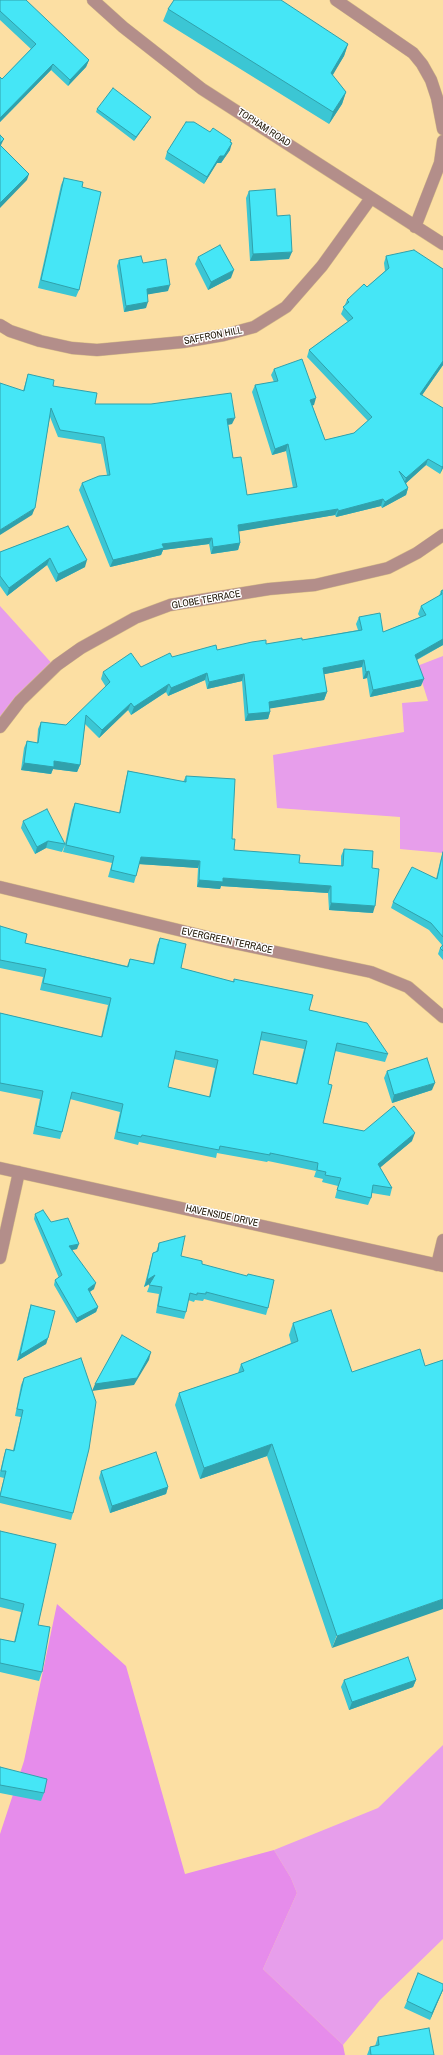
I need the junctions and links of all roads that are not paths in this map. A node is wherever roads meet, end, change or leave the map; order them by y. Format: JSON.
{"nodes":[{"id":1,"x":93,"y":0,"type":"edge"},
{"id":2,"x":336,"y":0,"type":"edge"},
{"id":3,"x":443,"y":129,"type":"edge"},
{"id":4,"x":443,"y":141,"type":"edge"},
{"id":5,"x":371,"y":198,"type":"junction"},
{"id":6,"x":415,"y":227,"type":"junction"},
{"id":7,"x":443,"y":244,"type":"edge"},
{"id":8,"x":0,"y":325,"type":"edge"},
{"id":9,"x":443,"y":534,"type":"edge"},
{"id":10,"x":0,"y":727,"type":"edge"},
{"id":11,"x":0,"y":887,"type":"edge"},
{"id":12,"x":443,"y":1017,"type":"edge"},
{"id":13,"x":0,"y":1168,"type":"edge"},
{"id":14,"x":19,"y":1172,"type":"junction"},
{"id":15,"x":443,"y":1240,"type":"edge"},
{"id":16,"x":0,"y":1258,"type":"edge"},
{"id":17,"x":440,"y":1265,"type":"edge"}],
"edges":[{"from":1,"to":5,"type":"street","name":"TOPHAM ROAD"},
{"from":2,"to":3,"type":"street"},
{"from":4,"to":6,"type":"street"},
{"from":5,"to":6,"type":"street","name":"TOPHAM ROAD"},
{"from":5,"to":8,"type":"street","name":"SAFFRON HILL"},
{"from":6,"to":7,"type":"street","name":"TOPHAM ROAD"},
{"from":9,"to":10,"type":"street","name":"GLOBE TERRACE"},
{"from":11,"to":12,"type":"street","name":"EVERGREEN TERRACE"},
{"from":13,"to":14,"type":"street","name":"HAVENSIDE DRIVE"},
{"from":14,"to":16,"type":"street"},
{"from":14,"to":17,"type":"street","name":"HAVENSIDE DRIVE"},
{"from":15,"to":17,"type":"street"}]}
